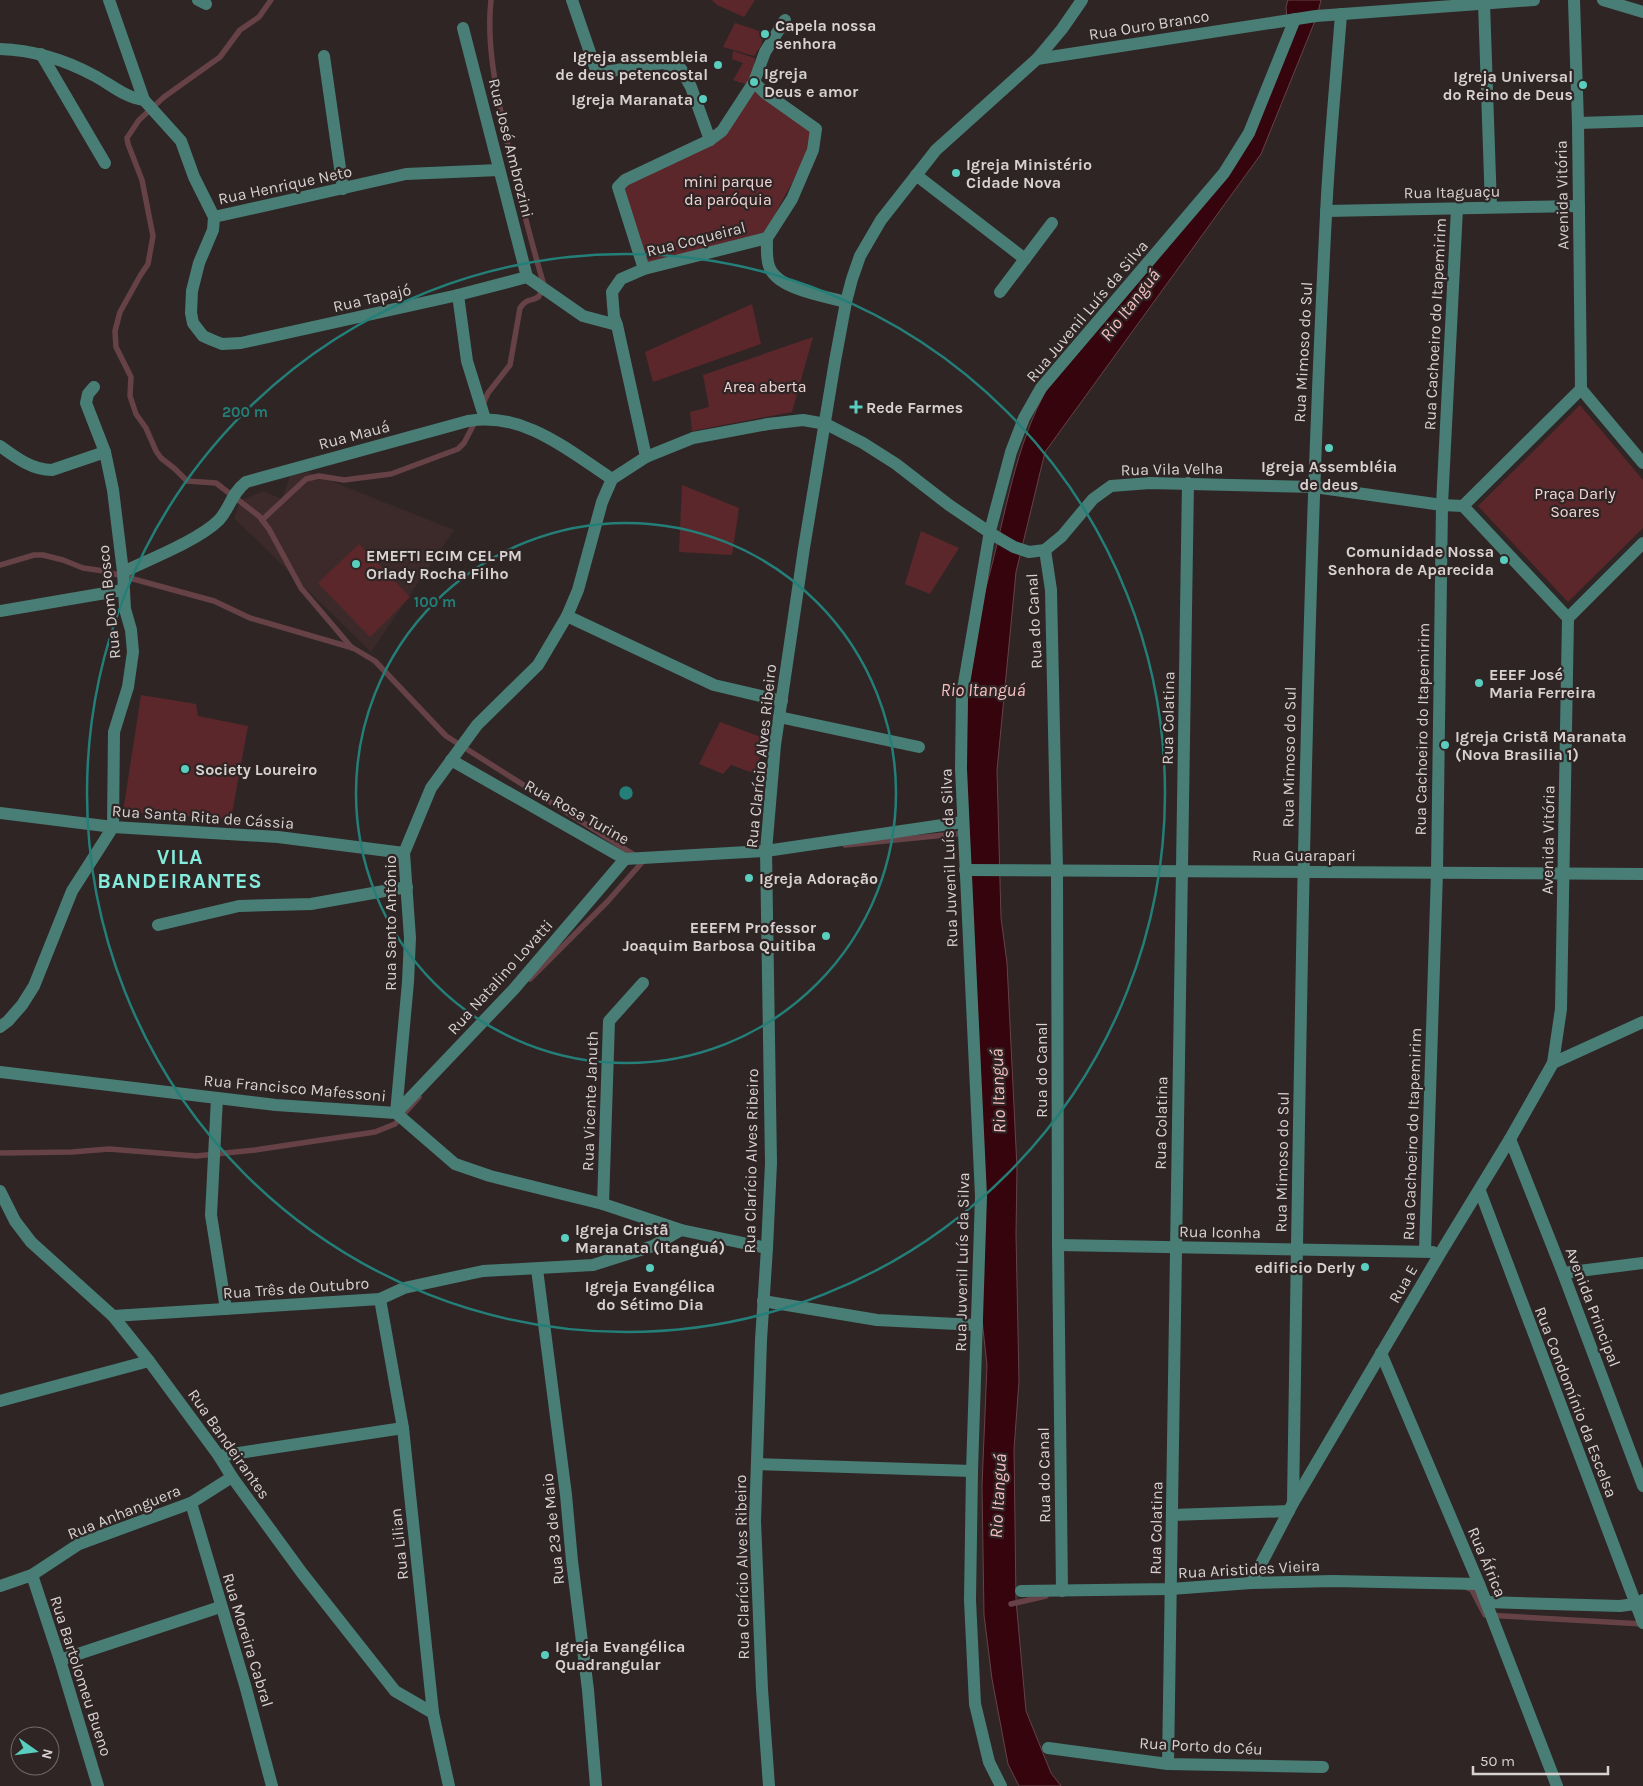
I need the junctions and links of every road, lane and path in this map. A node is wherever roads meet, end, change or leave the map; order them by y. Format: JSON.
{"nodes":[{"id":1,"x":109,"y":0,"type":"edge"},
{"id":2,"x":572,"y":0,"type":"edge"},
{"id":3,"x":1082,"y":0,"type":"edge"},
{"id":4,"x":1534,"y":0,"type":"edge"},
{"id":5,"x":1574,"y":0,"type":"edge"},
{"id":6,"x":1603,"y":0,"type":"edge"},
{"id":7,"x":1484,"y":3,"type":"junction"},
{"id":8,"x":1643,"y":12,"type":"edge"},
{"id":9,"x":1341,"y":14,"type":"junction"},
{"id":10,"x":1295,"y":19,"type":"junction"},
{"id":11,"x":785,"y":20,"type":"dead end"},
{"id":12,"x":463,"y":28,"type":"dead end"},
{"id":13,"x":0,"y":49,"type":"edge"},
{"id":14,"x":41,"y":54,"type":"junction"},
{"id":15,"x":324,"y":56,"type":"dead end"},
{"id":16,"x":1037,"y":59,"type":"junction"},
{"id":17,"x":754,"y":82,"type":"junction"},
{"id":18,"x":144,"y":100,"type":"junction"},
{"id":19,"x":1643,"y":121,"type":"edge"},
{"id":20,"x":1578,"y":123,"type":"junction"},
{"id":21,"x":710,"y":140,"type":"junction"},
{"id":22,"x":105,"y":163,"type":"dead end"},
{"id":23,"x":499,"y":170,"type":"junction"},
{"id":24,"x":916,"y":175,"type":"junction"},
{"id":25,"x":344,"y":189,"type":"junction"},
{"id":26,"x":1579,"y":206,"type":"junction"},
{"id":27,"x":1491,"y":207,"type":"junction"},
{"id":28,"x":1457,"y":208,"type":"junction"},
{"id":29,"x":1326,"y":211,"type":"junction"},
{"id":30,"x":214,"y":217,"type":"junction"},
{"id":31,"x":1052,"y":223,"type":"dead end"},
{"id":32,"x":767,"y":238,"type":"junction"},
{"id":33,"x":1025,"y":259,"type":"junction"},
{"id":34,"x":644,"y":268,"type":"junction"},
{"id":35,"x":527,"y":277,"type":"junction"},
{"id":36,"x":1000,"y":292,"type":"dead end"},
{"id":37,"x":458,"y":295,"type":"junction"},
{"id":38,"x":846,"y":302,"type":"junction"},
{"id":39,"x":617,"y":325,"type":"junction"},
{"id":40,"x":94,"y":387,"type":"dead end"},
{"id":41,"x":1581,"y":389,"type":"junction"},
{"id":42,"x":484,"y":419,"type":"junction"},
{"id":43,"x":826,"y":424,"type":"junction"},
{"id":44,"x":0,"y":446,"type":"edge"},
{"id":45,"x":105,"y":452,"type":"junction"},
{"id":46,"x":646,"y":457,"type":"junction"},
{"id":47,"x":1643,"y":463,"type":"edge"},
{"id":48,"x":612,"y":479,"type":"junction"},
{"id":49,"x":1188,"y":483,"type":"junction"},
{"id":50,"x":1314,"y":487,"type":"junction"},
{"id":51,"x":1442,"y":505,"type":"junction"},
{"id":52,"x":1463,"y":506,"type":"junction"},
{"id":53,"x":992,"y":534,"type":"junction"},
{"id":54,"x":1643,"y":543,"type":"edge"},
{"id":55,"x":1045,"y":550,"type":"junction"},
{"id":56,"x":123,"y":572,"type":"junction"},
{"id":57,"x":123,"y":590,"type":"junction"},
{"id":58,"x":0,"y":611,"type":"edge"},
{"id":59,"x":568,"y":616,"type":"junction"},
{"id":60,"x":1568,"y":618,"type":"junction"},
{"id":61,"x":782,"y":701,"type":"junction"},
{"id":62,"x":779,"y":717,"type":"junction"},
{"id":63,"x":920,"y":747,"type":"dead end"},
{"id":64,"x":451,"y":760,"type":"junction"},
{"id":65,"x":0,"y":813,"type":"edge"},
{"id":66,"x":963,"y":822,"type":"junction"},
{"id":67,"x":113,"y":827,"type":"junction"},
{"id":68,"x":766,"y":851,"type":"junction"},
{"id":69,"x":404,"y":853,"type":"junction"},
{"id":70,"x":625,"y":859,"type":"junction"},
{"id":71,"x":1057,"y":869,"type":"junction"},
{"id":72,"x":970,"y":870,"type":"junction"},
{"id":73,"x":1181,"y":870,"type":"junction"},
{"id":74,"x":1303,"y":871,"type":"junction"},
{"id":75,"x":1437,"y":872,"type":"junction"},
{"id":76,"x":1564,"y":873,"type":"junction"},
{"id":77,"x":1643,"y":874,"type":"edge"},
{"id":78,"x":407,"y":887,"type":"junction"},
{"id":79,"x":158,"y":925,"type":"dead end"},
{"id":80,"x":642,"y":982,"type":"dead end"},
{"id":81,"x":1643,"y":1022,"type":"edge"},
{"id":82,"x":0,"y":1027,"type":"edge"},
{"id":83,"x":1553,"y":1063,"type":"junction"},
{"id":84,"x":0,"y":1072,"type":"edge"},
{"id":85,"x":217,"y":1098,"type":"junction"},
{"id":86,"x":396,"y":1113,"type":"junction"},
{"id":87,"x":1510,"y":1139,"type":"junction"},
{"id":88,"x":0,"y":1191,"type":"edge"},
{"id":89,"x":1480,"y":1191,"type":"junction"},
{"id":90,"x":603,"y":1204,"type":"junction"},
{"id":91,"x":681,"y":1230,"type":"junction"},
{"id":92,"x":1058,"y":1245,"type":"junction"},
{"id":93,"x":1176,"y":1247,"type":"junction"},
{"id":94,"x":768,"y":1248,"type":"junction"},
{"id":95,"x":1297,"y":1249,"type":"junction"},
{"id":96,"x":1425,"y":1251,"type":"junction"},
{"id":97,"x":1441,"y":1252,"type":"junction"},
{"id":98,"x":1643,"y":1263,"type":"edge"},
{"id":99,"x":537,"y":1269,"type":"junction"},
{"id":100,"x":1563,"y":1273,"type":"junction"},
{"id":101,"x":380,"y":1299,"type":"junction"},
{"id":102,"x":763,"y":1301,"type":"junction"},
{"id":103,"x":226,"y":1309,"type":"junction"},
{"id":104,"x":113,"y":1316,"type":"junction"},
{"id":105,"x":977,"y":1325,"type":"junction"},
{"id":106,"x":1381,"y":1353,"type":"junction"},
{"id":107,"x":149,"y":1361,"type":"junction"},
{"id":108,"x":0,"y":1401,"type":"edge"},
{"id":109,"x":403,"y":1428,"type":"junction"},
{"id":110,"x":219,"y":1456,"type":"junction"},
{"id":111,"x":756,"y":1464,"type":"junction"},
{"id":112,"x":972,"y":1471,"type":"junction"},
{"id":113,"x":232,"y":1477,"type":"junction"},
{"id":114,"x":1643,"y":1486,"type":"edge"},
{"id":115,"x":191,"y":1503,"type":"junction"},
{"id":116,"x":1291,"y":1507,"type":"junction"},
{"id":117,"x":1172,"y":1515,"type":"junction"},
{"id":118,"x":32,"y":1575,"type":"junction"},
{"id":119,"x":1251,"y":1582,"type":"junction"},
{"id":120,"x":1479,"y":1584,"type":"junction"},
{"id":121,"x":0,"y":1586,"type":"edge"},
{"id":122,"x":1171,"y":1589,"type":"junction"},
{"id":123,"x":1021,"y":1591,"type":"dead end"},
{"id":124,"x":1062,"y":1591,"type":"junction"},
{"id":125,"x":1486,"y":1602,"type":"junction"},
{"id":126,"x":1639,"y":1602,"type":"edge"},
{"id":127,"x":220,"y":1607,"type":"junction"},
{"id":128,"x":1643,"y":1623,"type":"edge"},
{"id":129,"x":60,"y":1660,"type":"junction"},
{"id":130,"x":433,"y":1713,"type":"junction"},
{"id":131,"x":1048,"y":1748,"type":"dead end"},
{"id":132,"x":1168,"y":1764,"type":"junction"},
{"id":133,"x":1323,"y":1767,"type":"dead end"},
{"id":134,"x":98,"y":1786,"type":"edge"},
{"id":135,"x":272,"y":1786,"type":"edge"},
{"id":136,"x":450,"y":1786,"type":"edge"},
{"id":137,"x":596,"y":1786,"type":"edge"},
{"id":138,"x":769,"y":1786,"type":"edge"},
{"id":139,"x":1001,"y":1786,"type":"edge"},
{"id":140,"x":1557,"y":1786,"type":"edge"}],
"edges":[{"from":1,"to":18,"type":"street"},
{"from":2,"to":21,"type":"street"},
{"from":3,"to":16,"type":"street","name":"Rua Clarício Alves Ribeiro"},
{"from":4,"to":7,"type":"street","name":"Rua Ouro Branco"},
{"from":5,"to":20,"type":"street","name":"Avenida Vitória"},
{"from":6,"to":8,"type":"street"},
{"from":7,"to":9,"type":"street","name":"Rua Ouro Branco"},
{"from":7,"to":27,"type":"street"},
{"from":9,"to":10,"type":"street","name":"Rua Ouro Branco"},
{"from":9,"to":29,"type":"street","name":"Rua Mimoso do Sul"},
{"from":10,"to":16,"type":"street","name":"Rua Ouro Branco"},
{"from":10,"to":53,"type":"street","name":"Rua Juvenil Luís da Silva"},
{"from":11,"to":17,"type":"street"},
{"from":12,"to":23,"type":"street","name":"Rua José Ambrozini"},
{"from":13,"to":14,"type":"street"},
{"from":14,"to":18,"type":"street"},
{"from":14,"to":22,"type":"street"},
{"from":15,"to":25,"type":"street"},
{"from":16,"to":24,"type":"street","name":"Rua Clarício Alves Ribeiro"},
{"from":17,"to":21,"type":"street"},
{"from":17,"to":32,"type":"street","name":"Rua Coqueiral"},
{"from":18,"to":30,"type":"street","name":"Rua Henrique Neto"},
{"from":19,"to":20,"type":"street"},
{"from":20,"to":26,"type":"street","name":"Avenida Vitória"},
{"from":21,"to":34,"type":"street"},
{"from":23,"to":25,"type":"street","name":"Rua Henrique Neto"},
{"from":23,"to":35,"type":"street","name":"Rua José Ambrozini"},
{"from":24,"to":33,"type":"street"},
{"from":24,"to":38,"type":"street","name":"Rua Clarício Alves Ribeiro"},
{"from":25,"to":30,"type":"street","name":"Rua Henrique Neto"},
{"from":26,"to":27,"type":"street","name":"Rua Itaguaçu"},
{"from":26,"to":41,"type":"street","name":"Avenida Vitória"},
{"from":27,"to":28,"type":"street","name":"Rua Itaguaçu"},
{"from":28,"to":29,"type":"street","name":"Rua Itaguaçu"},
{"from":28,"to":51,"type":"street","name":"Rua Cachoeiro do Itapemirim"},
{"from":29,"to":50,"type":"street","name":"Rua Mimoso do Sul"},
{"from":30,"to":37,"type":"street","name":"Rua Tapajó"},
{"from":31,"to":33,"type":"street"},
{"from":32,"to":34,"type":"street","name":"Rua Coqueiral"},
{"from":32,"to":38,"type":"street"},
{"from":33,"to":36,"type":"street"},
{"from":34,"to":39,"type":"street","name":"Rua Coqueiral"},
{"from":35,"to":37,"type":"street","name":"Rua Tapajó"},
{"from":35,"to":39,"type":"street"},
{"from":37,"to":42,"type":"street"},
{"from":38,"to":43,"type":"street","name":"Rua Clarício Alves Ribeiro"},
{"from":39,"to":46,"type":"street","name":"Rua Coqueiral"},
{"from":40,"to":45,"type":"street","name":"Rua Dom Bosco"},
{"from":41,"to":47,"type":"street"},
{"from":41,"to":52,"type":"street"},
{"from":42,"to":48,"type":"street","name":"Rua Mauá"},
{"from":42,"to":56,"type":"street","name":"Rua Mauá"},
{"from":43,"to":46,"type":"street"},
{"from":43,"to":53,"type":"street"},
{"from":43,"to":61,"type":"street","name":"Rua Clarício Alves Ribeiro"},
{"from":44,"to":45,"type":"street"},
{"from":45,"to":56,"type":"street","name":"Rua Dom Bosco"},
{"from":46,"to":48,"type":"street"},
{"from":48,"to":59,"type":"street","name":"Rua Santo Antônio"},
{"from":49,"to":50,"type":"street","name":"Rua Vila Velha"},
{"from":49,"to":55,"type":"street","name":"Rua Vila Velha"},
{"from":49,"to":73,"type":"street","name":"Rua Colatina"},
{"from":50,"to":51,"type":"street","name":"Rua Vila Velha"},
{"from":50,"to":74,"type":"street","name":"Rua Mimoso do Sul"},
{"from":51,"to":52,"type":"street","name":"Rua Vila Velha"},
{"from":51,"to":75,"type":"street","name":"Rua Cachoeiro do Itapemirim"},
{"from":52,"to":60,"type":"street"},
{"from":53,"to":55,"type":"street"},
{"from":53,"to":66,"type":"street","name":"Rua Juvenil Luís da Silva"},
{"from":54,"to":60,"type":"street"},
{"from":55,"to":71,"type":"street","name":"Rua do Canal"},
{"from":56,"to":57,"type":"street","name":"Rua Dom Bosco"},
{"from":57,"to":58,"type":"street"},
{"from":57,"to":67,"type":"street","name":"Rua Dom Bosco"},
{"from":59,"to":61,"type":"street"},
{"from":59,"to":64,"type":"street","name":"Rua Santo Antônio"},
{"from":60,"to":76,"type":"street","name":"Avenida Vitória"},
{"from":61,"to":62,"type":"street","name":"Rua Clarício Alves Ribeiro"},
{"from":62,"to":63,"type":"street"},
{"from":62,"to":68,"type":"street","name":"Rua Clarício Alves Ribeiro"},
{"from":64,"to":69,"type":"street","name":"Rua Santo Antônio"},
{"from":64,"to":70,"type":"street","name":"Rua Rosa Turine"},
{"from":65,"to":67,"type":"street","name":"Rua Santa Rita de Cássia"},
{"from":66,"to":68,"type":"street","name":"Rua Rosa Turine"},
{"from":66,"to":72,"type":"street","name":"Rua Juvenil Luís da Silva"},
{"from":67,"to":69,"type":"street","name":"Rua Santa Rita de Cássia"},
{"from":67,"to":82,"type":"street"},
{"from":68,"to":70,"type":"street","name":"Rua Rosa Turine"},
{"from":68,"to":94,"type":"street","name":"Rua Clarício Alves Ribeiro"},
{"from":69,"to":78,"type":"street","name":"Rua Santo Antônio"},
{"from":70,"to":86,"type":"street","name":"Rua Natalino Lovatti"},
{"from":71,"to":72,"type":"street","name":"Rua Guarapari"},
{"from":71,"to":73,"type":"street","name":"Rua Guarapari"},
{"from":71,"to":92,"type":"street","name":"Rua do Canal"},
{"from":72,"to":105,"type":"street","name":"Rua Juvenil Luís da Silva"},
{"from":73,"to":74,"type":"street","name":"Rua Guarapari"},
{"from":73,"to":93,"type":"street","name":"Rua Colatina"},
{"from":74,"to":75,"type":"street","name":"Rua Guarapari"},
{"from":74,"to":95,"type":"street","name":"Rua Mimoso do Sul"},
{"from":75,"to":76,"type":"street","name":"Rua Guarapari"},
{"from":75,"to":96,"type":"street","name":"Rua Cachoeiro do Itapemirim"},
{"from":76,"to":77,"type":"street","name":"Rua Guarapari"},
{"from":76,"to":83,"type":"street","name":"Avenida Vitória"},
{"from":78,"to":79,"type":"street"},
{"from":78,"to":86,"type":"street","name":"Rua Santo Antônio"},
{"from":80,"to":90,"type":"street","name":"Rua Vicente Januth"},
{"from":81,"to":83,"type":"street"},
{"from":83,"to":87,"type":"street","name":"Rua E"},
{"from":84,"to":85,"type":"street","name":"Rua Francisco Mafessoni"},
{"from":85,"to":86,"type":"street","name":"Rua Francisco Mafessoni"},
{"from":85,"to":103,"type":"street"},
{"from":86,"to":90,"type":"street","name":"Rua Francisco Mafessoni"},
{"from":87,"to":89,"type":"street","name":"Rua E"},
{"from":87,"to":100,"type":"street","name":"Avenida Principal"},
{"from":88,"to":104,"type":"street","name":"Rua Bandeirantes"},
{"from":89,"to":97,"type":"street","name":"Rua E"},
{"from":89,"to":126,"type":"street","name":"Rua Condomínio da Escelsa"},
{"from":90,"to":91,"type":"street","name":"Rua Francisco Mafessoni"},
{"from":91,"to":94,"type":"street","name":"Rua Francisco Mafessoni"},
{"from":91,"to":99,"type":"street","name":"Rua Três de Outubro"},
{"from":92,"to":93,"type":"street","name":"Rua Iconha"},
{"from":92,"to":124,"type":"street","name":"Rua do Canal"},
{"from":93,"to":95,"type":"street","name":"Rua Iconha"},
{"from":93,"to":117,"type":"street","name":"Rua Colatina"},
{"from":94,"to":102,"type":"street","name":"Rua Clarício Alves Ribeiro"},
{"from":95,"to":96,"type":"street","name":"Rua Iconha"},
{"from":95,"to":116,"type":"street","name":"Rua Mimoso do Sul"},
{"from":96,"to":97,"type":"street","name":"Rua Iconha"},
{"from":97,"to":106,"type":"street","name":"Rua E"},
{"from":98,"to":100,"type":"street"},
{"from":99,"to":101,"type":"street","name":"Rua Três de Outubro"},
{"from":99,"to":137,"type":"street","name":"Rua 23 de Maio"},
{"from":100,"to":114,"type":"street","name":"Avenida Principal"},
{"from":101,"to":103,"type":"street","name":"Rua Três de Outubro"},
{"from":101,"to":109,"type":"street","name":"Rua Lilian"},
{"from":102,"to":105,"type":"street"},
{"from":102,"to":111,"type":"street","name":"Rua Clarício Alves Ribeiro"},
{"from":103,"to":104,"type":"street","name":"Rua Três de Outubro"},
{"from":104,"to":107,"type":"street","name":"Rua Bandeirantes"},
{"from":105,"to":112,"type":"street","name":"Rua Juvenil Luís da Silva"},
{"from":106,"to":116,"type":"street","name":"Rua E"},
{"from":106,"to":120,"type":"street","name":"Rua África"},
{"from":107,"to":108,"type":"street"},
{"from":107,"to":110,"type":"street","name":"Rua Bandeirantes"},
{"from":109,"to":110,"type":"street"},
{"from":109,"to":130,"type":"street","name":"Rua Lilian"},
{"from":110,"to":113,"type":"street","name":"Rua Bandeirantes"},
{"from":111,"to":112,"type":"street"},
{"from":111,"to":138,"type":"street","name":"Rua Clarício Alves Ribeiro"},
{"from":112,"to":139,"type":"street","name":"Rua Juvenil Luís da Silva"},
{"from":113,"to":115,"type":"street","name":"Rua Anhanguera"},
{"from":113,"to":130,"type":"street","name":"Rua Bandeirantes"},
{"from":115,"to":118,"type":"street","name":"Rua Anhanguera"},
{"from":115,"to":127,"type":"street","name":"Rua Moreira Cabral"},
{"from":116,"to":117,"type":"street"},
{"from":116,"to":119,"type":"street","name":"Rua E"},
{"from":117,"to":122,"type":"street","name":"Rua Colatina"},
{"from":118,"to":121,"type":"street","name":"Rua Anhanguera"},
{"from":118,"to":129,"type":"street","name":"Rua Bartolomeu Bueno"},
{"from":119,"to":120,"type":"street","name":"Rua Aristides Vieira"},
{"from":119,"to":122,"type":"street","name":"Rua Aristides Vieira"},
{"from":120,"to":125,"type":"street","name":"Rua África"},
{"from":122,"to":124,"type":"street","name":"Rua Aristides Vieira"},
{"from":122,"to":132,"type":"street","name":"Rua Colatina"},
{"from":123,"to":124,"type":"street","name":"Rua Aristides Vieira"},
{"from":125,"to":126,"type":"street"},
{"from":125,"to":140,"type":"street","name":"Rua África"},
{"from":126,"to":128,"type":"street","name":"Rua Condomínio da Escelsa"},
{"from":127,"to":129,"type":"street"},
{"from":127,"to":135,"type":"street","name":"Rua Moreira Cabral"},
{"from":129,"to":134,"type":"street","name":"Rua Bartolomeu Bueno"},
{"from":130,"to":136,"type":"street","name":"Rua Lilian"},
{"from":131,"to":132,"type":"street","name":"Rua Porto do Céu"},
{"from":132,"to":133,"type":"street","name":"Rua Porto do Céu"}]}
